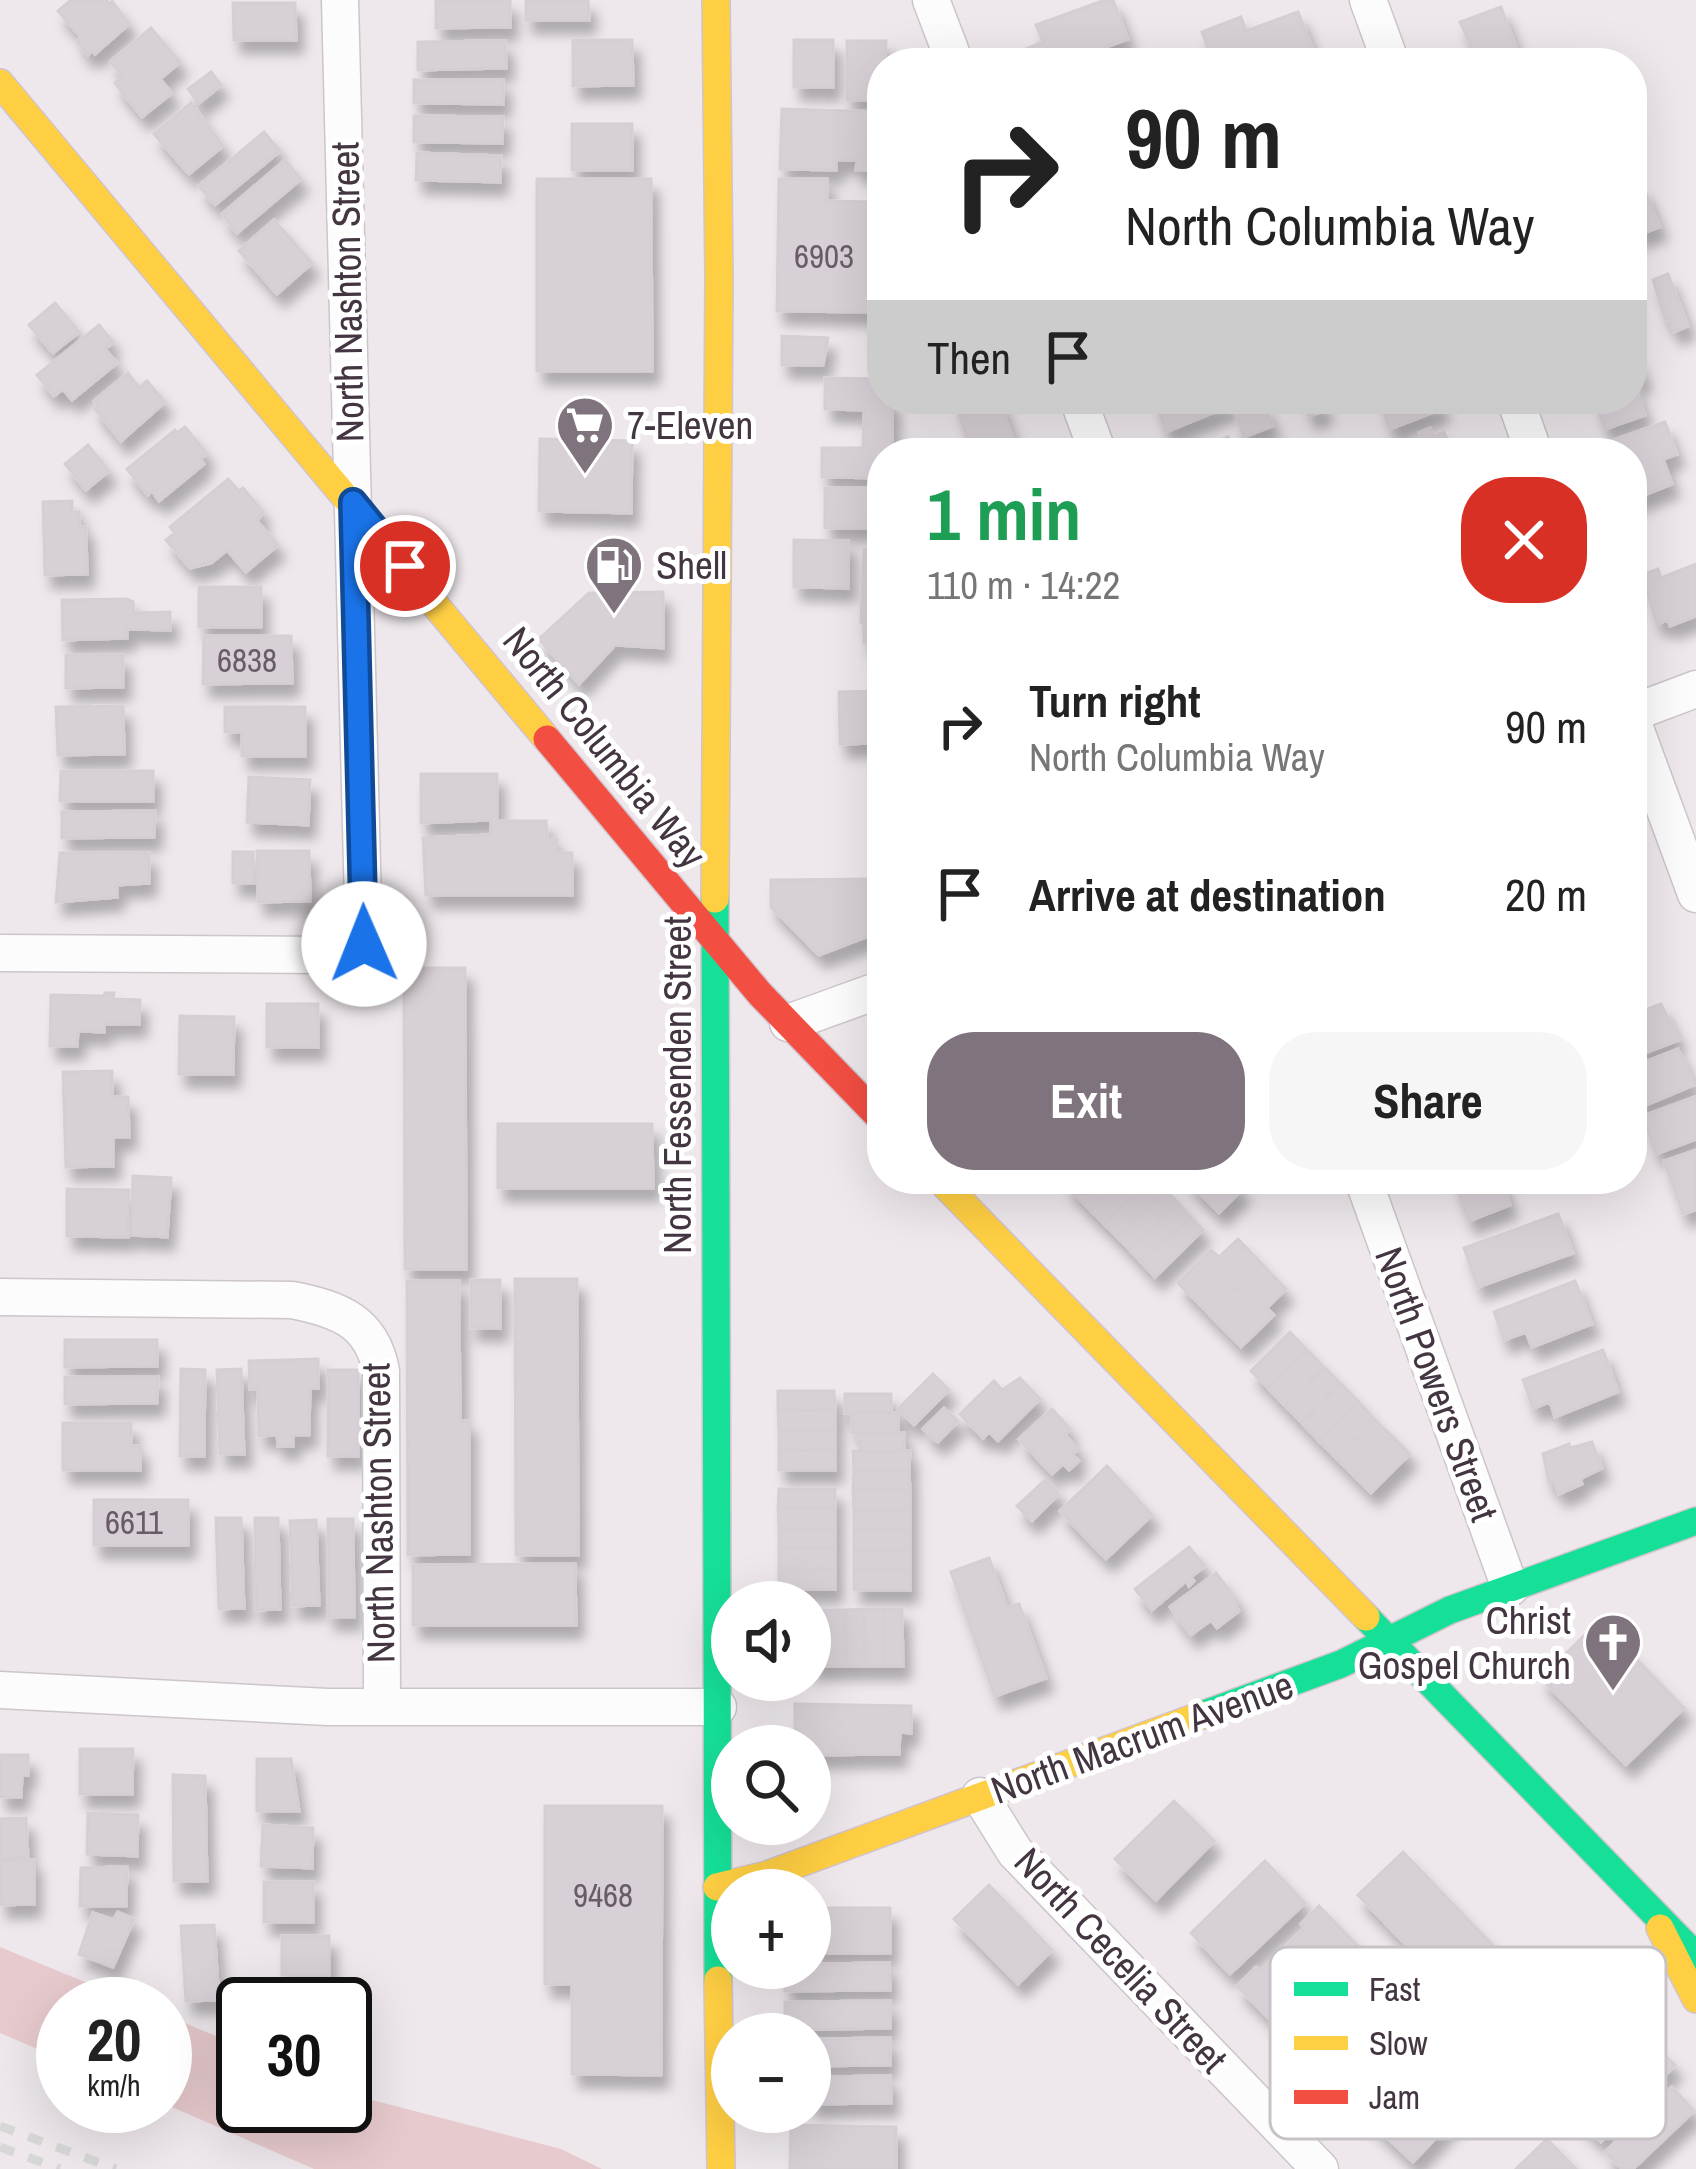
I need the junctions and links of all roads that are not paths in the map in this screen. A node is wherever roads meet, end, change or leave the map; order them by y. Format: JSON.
{"nodes":[{"id":1,"x":340,"y":0,"type":"edge"},
{"id":2,"x":716,"y":0,"type":"edge"},
{"id":3,"x":932,"y":0,"type":"edge"},
{"id":4,"x":1368,"y":0,"type":"edge"},
{"id":5,"x":950,"y":48,"type":"edge"},
{"id":6,"x":1386,"y":48,"type":"edge"},
{"id":7,"x":0,"y":83,"type":"edge"},
{"id":8,"x":353,"y":502,"type":"junction"},
{"id":9,"x":1696,"y":689,"type":"edge"},
{"id":10,"x":1647,"y":710,"type":"edge"},
{"id":11,"x":1647,"y":758,"type":"edge"},
{"id":12,"x":1696,"y":894,"type":"edge"},
{"id":13,"x":716,"y":943,"type":"junction"},
{"id":14,"x":0,"y":953,"type":"edge"},
{"id":15,"x":867,"y":994,"type":"edge"},
{"id":16,"x":788,"y":1023,"type":"junction"},
{"id":17,"x":867,"y":1105,"type":"edge"},
{"id":18,"x":954,"y":1194,"type":"edge"},
{"id":19,"x":1368,"y":1194,"type":"edge"},
{"id":20,"x":0,"y":1298,"type":"edge"},
{"id":21,"x":1696,"y":1521,"type":"edge"},
{"id":22,"x":1510,"y":1588,"type":"junction"},
{"id":23,"x":1390,"y":1640,"type":"junction"},
{"id":24,"x":0,"y":1690,"type":"edge"},
{"id":25,"x":382,"y":1707,"type":"junction"},
{"id":26,"x":718,"y":1707,"type":"junction"},
{"id":27,"x":980,"y":1796,"type":"junction"},
{"id":28,"x":717,"y":1869,"type":"edge"},
{"id":29,"x":783,"y":1869,"type":"edge"},
{"id":30,"x":1652,"y":1911,"type":"junction"},
{"id":31,"x":1696,"y":1956,"type":"edge"},
{"id":32,"x":718,"y":1989,"type":"edge"},
{"id":33,"x":1696,"y":1999,"type":"edge"},
{"id":34,"x":1270,"y":2116,"type":"edge"},
{"id":35,"x":1292,"y":2139,"type":"edge"},
{"id":36,"x":721,"y":2169,"type":"edge"},
{"id":37,"x":1321,"y":2169,"type":"edge"}],
"edges":[{"from":1,"to":8,"type":"street","name":"North Nashton Street"},
{"from":2,"to":13,"type":"street","name":"North Fessenden Street"},
{"from":3,"to":5,"type":"street"},
{"from":4,"to":6,"type":"street"},
{"from":7,"to":8,"type":"street","name":"North Columbia Way"},
{"from":8,"to":13,"type":"street","name":"North Columbia Way"},
{"from":8,"to":14,"type":"street","name":"North Nashton Street"},
{"from":9,"to":10,"type":"street"},
{"from":11,"to":12,"type":"street"},
{"from":13,"to":16,"type":"street","name":"North Columbia Way"},
{"from":13,"to":26,"type":"street","name":"North Fessenden Street"},
{"from":15,"to":16,"type":"street"},
{"from":16,"to":17,"type":"street","name":"North Columbia Way"},
{"from":18,"to":23,"type":"street"},
{"from":19,"to":22,"type":"street","name":"North Powers Street"},
{"from":20,"to":25,"type":"street","name":"North Nashton Street"},
{"from":21,"to":22,"type":"street","name":"North Macrum Avenue"},
{"from":22,"to":23,"type":"street","name":"North Macrum Avenue"},
{"from":23,"to":27,"type":"street","name":"North Macrum Avenue"},
{"from":23,"to":30,"type":"street"},
{"from":24,"to":25,"type":"street"},
{"from":25,"to":26,"type":"street"},
{"from":26,"to":28,"type":"street","name":"North Fessenden Street"},
{"from":27,"to":29,"type":"street","name":"North Macrum Avenue"},
{"from":27,"to":34,"type":"street","name":"North Cecelia Street"},
{"from":30,"to":31,"type":"street"},
{"from":30,"to":33,"type":"street"},
{"from":32,"to":36,"type":"street","name":"North Fessenden Street"},
{"from":35,"to":37,"type":"street","name":"North Cecelia Street"}]}
